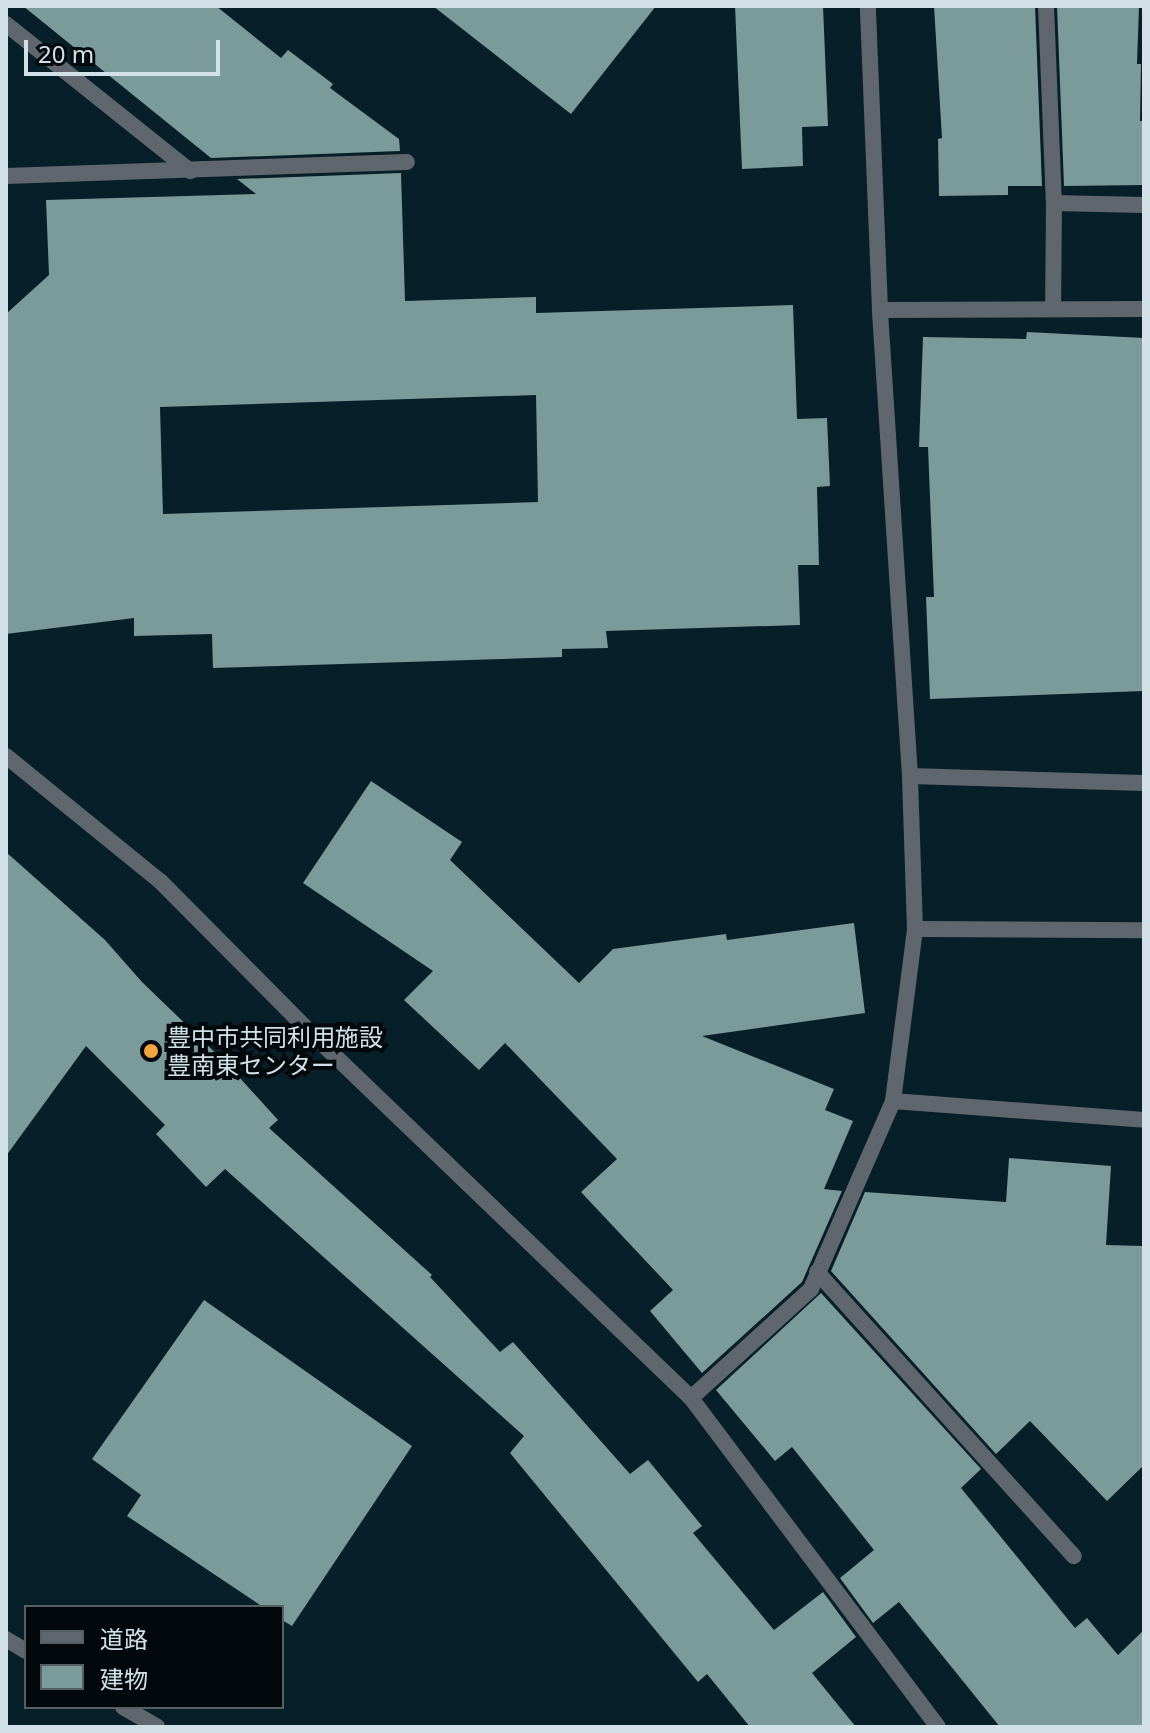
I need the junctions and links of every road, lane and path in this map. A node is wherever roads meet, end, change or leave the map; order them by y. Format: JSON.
{"nodes":[{"id":1,"x":868,"y":6,"type":"edge"},
{"id":2,"x":1046,"y":6,"type":"edge"},
{"id":3,"x":6,"y":24,"type":"edge"},
{"id":4,"x":407,"y":162,"type":"dead end"},
{"id":5,"x":190,"y":171,"type":"junction"},
{"id":6,"x":6,"y":176,"type":"edge"},
{"id":7,"x":1054,"y":203,"type":"junction"},
{"id":8,"x":1144,"y":205,"type":"edge"},
{"id":9,"x":1053,"y":308,"type":"junction"},
{"id":10,"x":1144,"y":309,"type":"edge"},
{"id":11,"x":880,"y":310,"type":"junction"},
{"id":12,"x":6,"y":756,"type":"edge"},
{"id":13,"x":910,"y":776,"type":"junction"},
{"id":14,"x":1144,"y":783,"type":"edge"},
{"id":15,"x":915,"y":929,"type":"junction"},
{"id":16,"x":1144,"y":930,"type":"edge"},
{"id":17,"x":893,"y":1101,"type":"junction"},
{"id":18,"x":1144,"y":1120,"type":"edge"},
{"id":19,"x":817,"y":1272,"type":"junction"},
{"id":20,"x":691,"y":1398,"type":"junction"},
{"id":21,"x":1074,"y":1556,"type":"dead end"},
{"id":22,"x":6,"y":1639,"type":"edge"},
{"id":23,"x":24,"y":1650,"type":"edge"},
{"id":24,"x":126,"y":1709,"type":"edge"},
{"id":25,"x":157,"y":1727,"type":"edge"},
{"id":26,"x":938,"y":1727,"type":"edge"}],
"edges":[{"from":1,"to":11,"type":"street"},
{"from":2,"to":7,"type":"street"},
{"from":3,"to":5,"type":"street"},
{"from":4,"to":5,"type":"street"},
{"from":5,"to":6,"type":"street"},
{"from":7,"to":8,"type":"street"},
{"from":7,"to":9,"type":"street"},
{"from":9,"to":10,"type":"street"},
{"from":9,"to":11,"type":"street"},
{"from":11,"to":13,"type":"street"},
{"from":12,"to":20,"type":"street"},
{"from":13,"to":14,"type":"street"},
{"from":13,"to":15,"type":"street"},
{"from":15,"to":16,"type":"street"},
{"from":15,"to":17,"type":"street"},
{"from":17,"to":18,"type":"street"},
{"from":17,"to":19,"type":"street"},
{"from":19,"to":20,"type":"street"},
{"from":19,"to":21,"type":"street"},
{"from":20,"to":26,"type":"street"},
{"from":22,"to":23,"type":"street"},
{"from":24,"to":25,"type":"street"}]}
